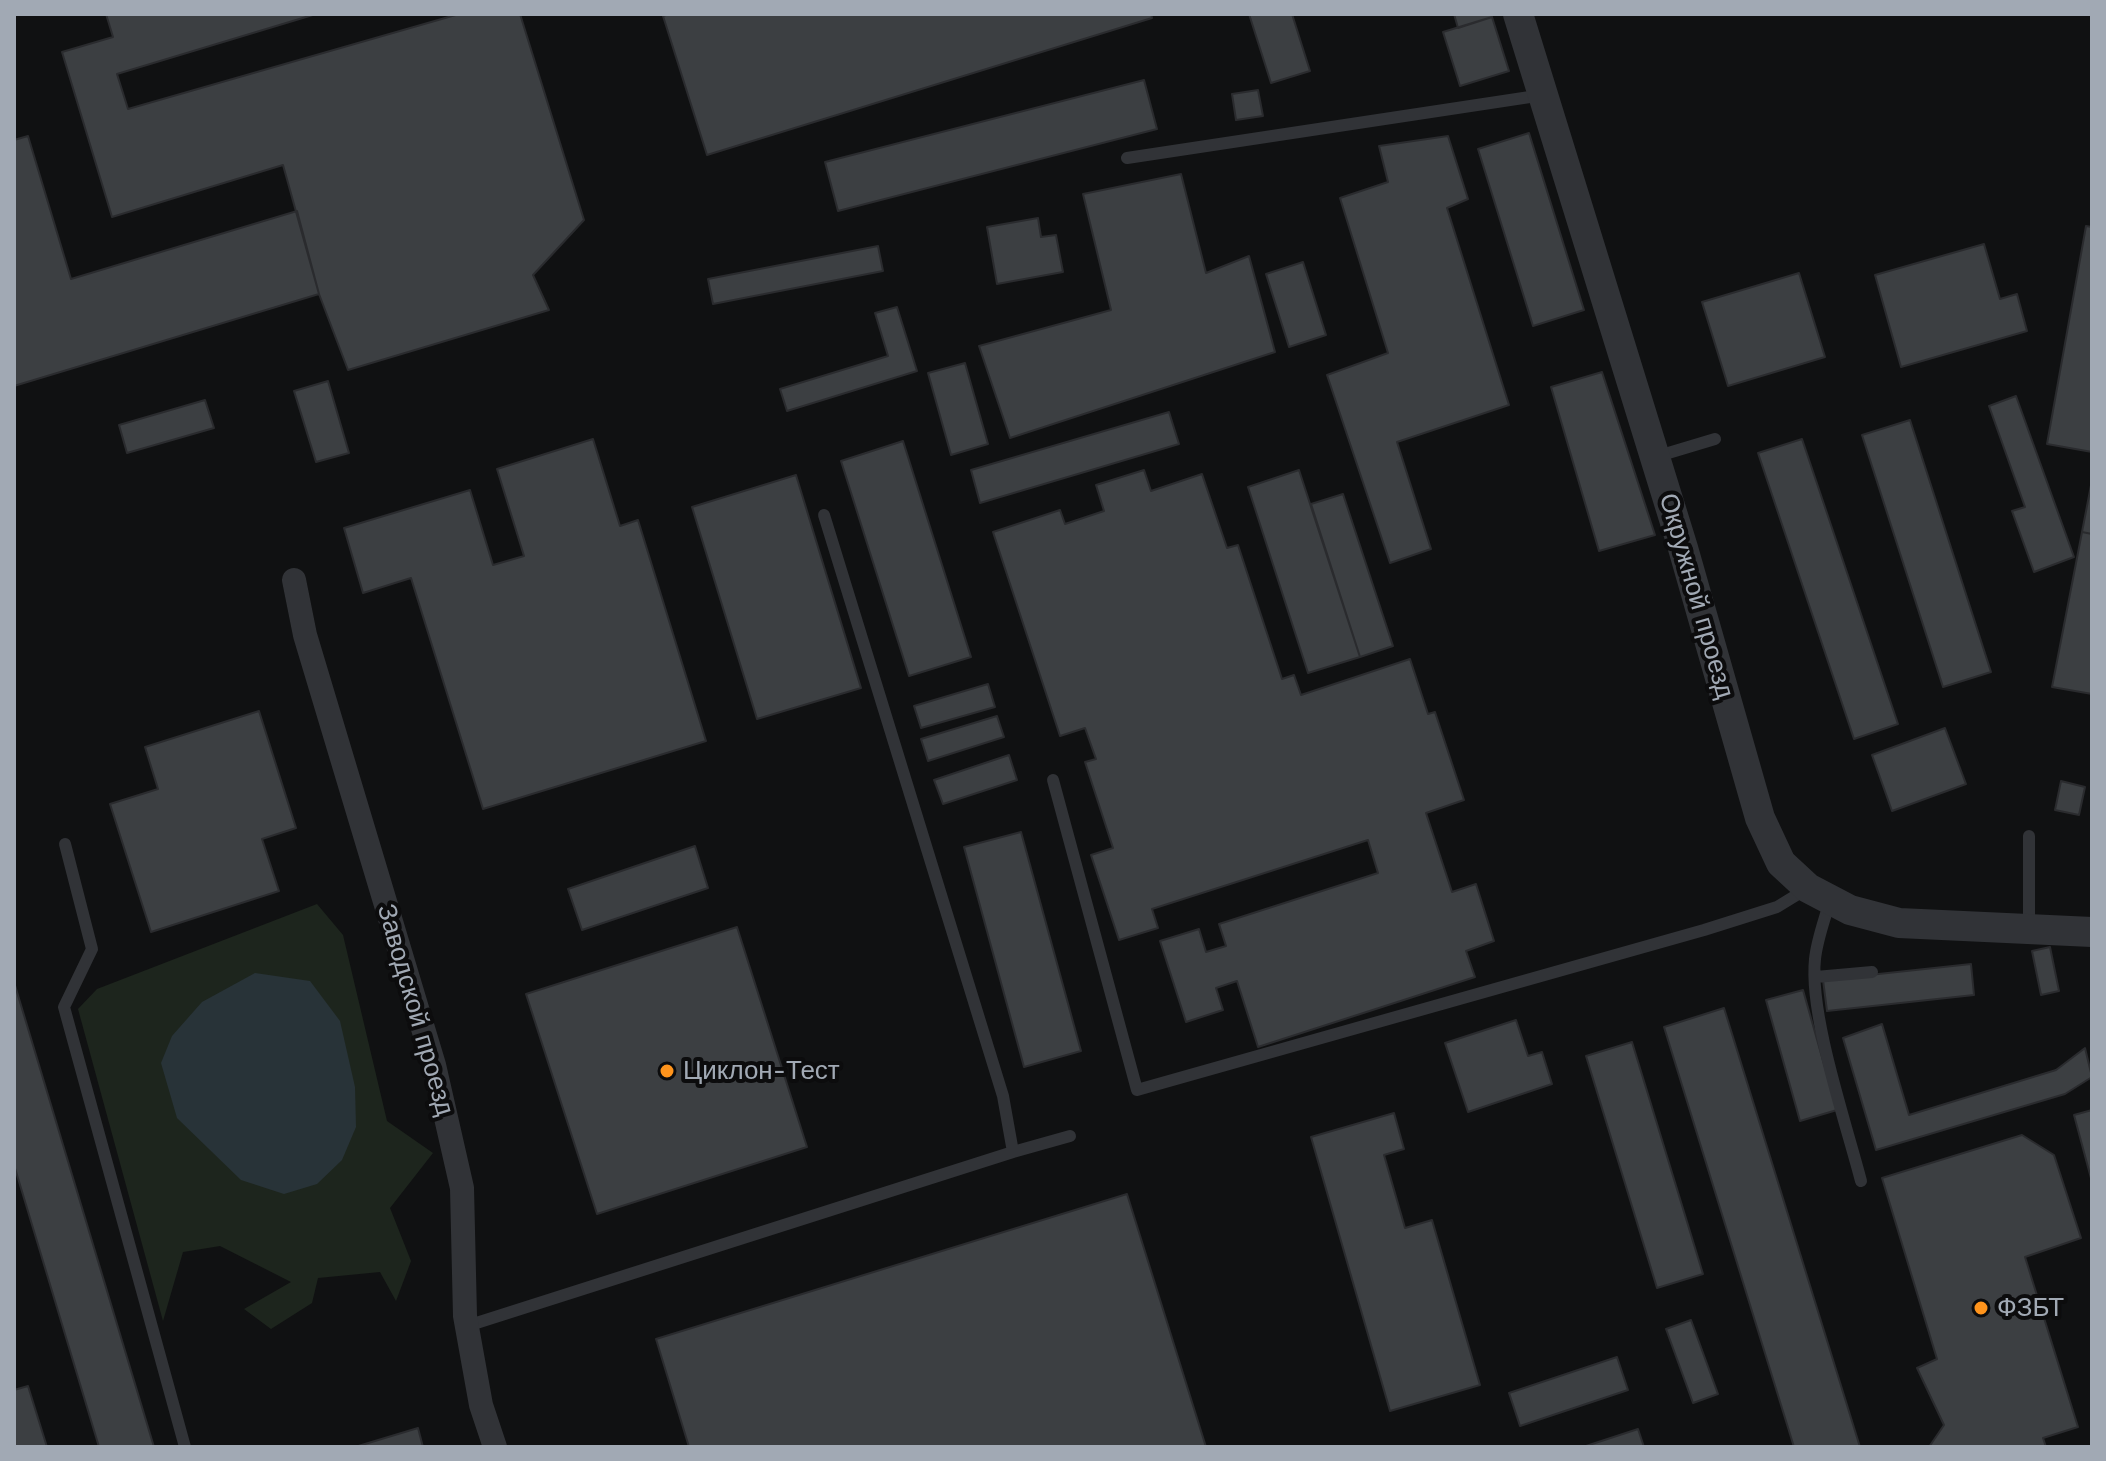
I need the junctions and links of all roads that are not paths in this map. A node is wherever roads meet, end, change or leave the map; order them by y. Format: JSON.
{"nodes":[{"id":1,"x":1518,"y":14,"type":"edge"},
{"id":2,"x":1543,"y":95,"type":"junction"},
{"id":3,"x":1127,"y":158,"type":"dead end"},
{"id":4,"x":1715,"y":439,"type":"dead end"},
{"id":5,"x":1655,"y":457,"type":"junction"},
{"id":6,"x":824,"y":515,"type":"dead end"},
{"id":7,"x":294,"y":580,"type":"dead end"},
{"id":8,"x":1053,"y":780,"type":"dead end"},
{"id":9,"x":2029,"y":836,"type":"dead end"},
{"id":10,"x":65,"y":844,"type":"dead end"},
{"id":11,"x":1819,"y":894,"type":"junction"},
{"id":12,"x":2029,"y":929,"type":"junction"},
{"id":13,"x":2092,"y":932,"type":"edge"},
{"id":14,"x":1872,"y":972,"type":"dead end"},
{"id":15,"x":1816,"y":977,"type":"junction"},
{"id":16,"x":1070,"y":1136,"type":"dead end"},
{"id":17,"x":1013,"y":1152,"type":"junction"},
{"id":18,"x":1861,"y":1181,"type":"dead end"},
{"id":19,"x":467,"y":1326,"type":"junction"},
{"id":20,"x":185,"y":1447,"type":"edge"},
{"id":21,"x":495,"y":1447,"type":"edge"}],
"edges":[{"from":1,"to":2,"type":"street","name":"Окружной проезд"},
{"from":2,"to":3,"type":"lane"},
{"from":2,"to":5,"type":"street","name":"Окружной проезд"},
{"from":4,"to":5,"type":"lane"},
{"from":5,"to":11,"type":"street","name":"Окружной проезд"},
{"from":6,"to":17,"type":"lane"},
{"from":7,"to":19,"type":"street","name":"Заводской проезд"},
{"from":8,"to":11,"type":"lane"},
{"from":9,"to":12,"type":"lane"},
{"from":10,"to":20,"type":"lane"},
{"from":11,"to":12,"type":"street","name":"Окружной проезд"},
{"from":11,"to":15,"type":"lane"},
{"from":12,"to":13,"type":"street","name":"Окружной проезд"},
{"from":14,"to":15,"type":"lane"},
{"from":15,"to":18,"type":"lane"},
{"from":16,"to":17,"type":"lane"},
{"from":17,"to":19,"type":"lane"},
{"from":19,"to":21,"type":"street","name":"Заводской проезд"}]}
